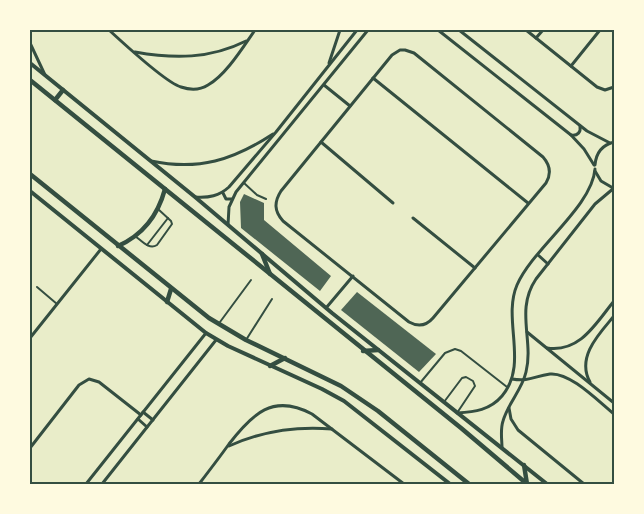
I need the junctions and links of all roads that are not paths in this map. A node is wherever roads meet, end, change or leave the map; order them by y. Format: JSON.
{"nodes":[{"id":1,"x":109,"y":30,"type":"edge"},
{"id":2,"x":255,"y":30,"type":"edge"},
{"id":3,"x":340,"y":30,"type":"edge"},
{"id":4,"x":357,"y":30,"type":"edge"},
{"id":5,"x":368,"y":30,"type":"edge"},
{"id":6,"x":438,"y":30,"type":"edge"},
{"id":7,"x":459,"y":30,"type":"edge"},
{"id":8,"x":526,"y":30,"type":"edge"},
{"id":9,"x":542,"y":30,"type":"edge"},
{"id":10,"x":600,"y":30,"type":"edge"},
{"id":11,"x":536,"y":38,"type":"junction"},
{"id":12,"x":248,"y":40,"type":"junction"},
{"id":13,"x":30,"y":43,"type":"edge"},
{"id":14,"x":135,"y":52,"type":"junction"},
{"id":15,"x":30,"y":63,"type":"edge"},
{"id":16,"x":328,"y":66,"type":"junction"},
{"id":17,"x":571,"y":66,"type":"junction"},
{"id":18,"x":46,"y":76,"type":"junction"},
{"id":19,"x":373,"y":78,"type":"junction"},
{"id":20,"x":30,"y":80,"type":"edge"},
{"id":21,"x":324,"y":85,"type":"junction"},
{"id":22,"x":614,"y":87,"type":"edge"},
{"id":23,"x":63,"y":90,"type":"junction"},
{"id":24,"x":305,"y":96,"type":"junction"},
{"id":25,"x":55,"y":100,"type":"junction"},
{"id":26,"x":311,"y":100,"type":"junction"},
{"id":27,"x":350,"y":106,"type":"junction"},
{"id":28,"x":579,"y":126,"type":"junction"},
{"id":29,"x":276,"y":132,"type":"junction"},
{"id":30,"x":571,"y":135,"type":"junction"},
{"id":31,"x":321,"y":142,"type":"junction"},
{"id":32,"x":612,"y":142,"type":"edge"},
{"id":33,"x":150,"y":161,"type":"junction"},
{"id":34,"x":595,"y":167,"type":"junction"},
{"id":35,"x":30,"y":174,"type":"edge"},
{"id":36,"x":244,"y":184,"type":"junction"},
{"id":37,"x":614,"y":188,"type":"edge"},
{"id":38,"x":165,"y":189,"type":"junction"},
{"id":39,"x":30,"y":191,"type":"edge"},
{"id":40,"x":223,"y":193,"type":"junction"},
{"id":41,"x":195,"y":197,"type":"junction"},
{"id":42,"x":232,"y":199,"type":"junction"},
{"id":43,"x":266,"y":199,"type":"dead end"},
{"id":44,"x":393,"y":202,"type":"dead end"},
{"id":45,"x":528,"y":203,"type":"junction"},
{"id":46,"x":158,"y":209,"type":"junction"},
{"id":47,"x":168,"y":218,"type":"junction"},
{"id":48,"x":413,"y":218,"type":"dead end"},
{"id":49,"x":228,"y":225,"type":"junction"},
{"id":50,"x":135,"y":236,"type":"junction"},
{"id":51,"x":146,"y":245,"type":"junction"},
{"id":52,"x":118,"y":246,"type":"junction"},
{"id":53,"x":101,"y":248,"type":"junction"},
{"id":54,"x":262,"y":254,"type":"junction"},
{"id":55,"x":538,"y":255,"type":"junction"},
{"id":56,"x":548,"y":264,"type":"junction"},
{"id":57,"x":475,"y":268,"type":"junction"},
{"id":58,"x":271,"y":275,"type":"junction"},
{"id":59,"x":353,"y":276,"type":"junction"},
{"id":60,"x":250,"y":280,"type":"dead end"},
{"id":61,"x":37,"y":287,"type":"dead end"},
{"id":62,"x":171,"y":289,"type":"junction"},
{"id":63,"x":272,"y":299,"type":"dead end"},
{"id":64,"x":614,"y":301,"type":"edge"},
{"id":65,"x":167,"y":302,"type":"junction"},
{"id":66,"x":57,"y":304,"type":"junction"},
{"id":67,"x":326,"y":308,"type":"junction"},
{"id":68,"x":614,"y":316,"type":"edge"},
{"id":69,"x":219,"y":324,"type":"junction"},
{"id":70,"x":526,"y":331,"type":"junction"},
{"id":71,"x":206,"y":333,"type":"junction"},
{"id":72,"x":30,"y":338,"type":"edge"},
{"id":73,"x":216,"y":340,"type":"junction"},
{"id":74,"x":246,"y":340,"type":"junction"},
{"id":75,"x":546,"y":348,"type":"junction"},
{"id":76,"x":378,"y":350,"type":"junction"},
{"id":77,"x":363,"y":351,"type":"junction"},
{"id":78,"x":285,"y":358,"type":"junction"},
{"id":79,"x":270,"y":366,"type":"junction"},
{"id":80,"x":512,"y":379,"type":"junction"},
{"id":81,"x":523,"y":381,"type":"junction"},
{"id":82,"x":420,"y":384,"type":"junction"},
{"id":83,"x":592,"y":385,"type":"junction"},
{"id":84,"x":508,"y":387,"type":"junction"},
{"id":85,"x":605,"y":395,"type":"junction"},
{"id":86,"x":614,"y":398,"type":"edge"},
{"id":87,"x":444,"y":402,"type":"junction"},
{"id":88,"x":614,"y":402,"type":"edge"},
{"id":89,"x":509,"y":406,"type":"junction"},
{"id":90,"x":457,"y":413,"type":"junction"},
{"id":91,"x":614,"y":414,"type":"edge"},
{"id":92,"x":141,"y":415,"type":"junction"},
{"id":93,"x":153,"y":420,"type":"junction"},
{"id":94,"x":147,"y":427,"type":"junction"},
{"id":95,"x":334,"y":430,"type":"junction"},
{"id":96,"x":228,"y":446,"type":"junction"},
{"id":97,"x":30,"y":448,"type":"edge"},
{"id":98,"x":502,"y":448,"type":"junction"},
{"id":99,"x":524,"y":465,"type":"junction"},
{"id":100,"x":86,"y":484,"type":"edge"},
{"id":101,"x":102,"y":484,"type":"edge"},
{"id":102,"x":199,"y":484,"type":"edge"},
{"id":103,"x":404,"y":484,"type":"edge"},
{"id":104,"x":450,"y":484,"type":"edge"},
{"id":105,"x":469,"y":484,"type":"edge"},
{"id":106,"x":527,"y":484,"type":"edge"},
{"id":107,"x":547,"y":484,"type":"edge"},
{"id":108,"x":584,"y":484,"type":"edge"}],
"edges":[{"from":1,"to":14,"type":"street"},
{"from":2,"to":12,"type":"street"},
{"from":3,"to":16,"type":"street"},
{"from":4,"to":16,"type":"street"},
{"from":5,"to":21,"type":"street"},
{"from":6,"to":30,"type":"street"},
{"from":7,"to":28,"type":"street"},
{"from":8,"to":11,"type":"street"},
{"from":9,"to":11,"type":"street"},
{"from":10,"to":17,"type":"street"},
{"from":11,"to":17,"type":"street"},
{"from":12,"to":14,"type":"street"},
{"from":12,"to":14,"type":"street"},
{"from":13,"to":18,"type":"street"},
{"from":15,"to":18,"type":"street"},
{"from":16,"to":24,"type":"street"},
{"from":17,"to":22,"type":"street"},
{"from":18,"to":23,"type":"street"},
{"from":19,"to":27,"type":"street"},
{"from":19,"to":45,"type":"street"},
{"from":19,"to":45,"type":"street"},
{"from":20,"to":25,"type":"main road"},
{"from":21,"to":26,"type":"street"},
{"from":21,"to":27,"type":"street"},
{"from":23,"to":25,"type":"main road"},
{"from":23,"to":33,"type":"street"},
{"from":24,"to":26,"type":"street"},
{"from":24,"to":29,"type":"street"},
{"from":25,"to":38,"type":"main road"},
{"from":26,"to":36,"type":"street"},
{"from":27,"to":31,"type":"street"},
{"from":28,"to":30,"type":"street"},
{"from":28,"to":32,"type":"street"},
{"from":29,"to":33,"type":"street"},
{"from":29,"to":40,"type":"street"},
{"from":30,"to":34,"type":"street"},
{"from":31,"to":44,"type":"street"},
{"from":31,"to":59,"type":"street"},
{"from":32,"to":34,"type":"street"},
{"from":33,"to":41,"type":"street"},
{"from":34,"to":37,"type":"street"},
{"from":34,"to":55,"type":"street"},
{"from":35,"to":52,"type":"main road"},
{"from":36,"to":42,"type":"street"},
{"from":36,"to":43,"type":"lane"},
{"from":37,"to":56,"type":"street"},
{"from":38,"to":46,"type":"main road"},
{"from":38,"to":58,"type":"main road"},
{"from":39,"to":53,"type":"street"},
{"from":40,"to":41,"type":"street"},
{"from":40,"to":42,"type":"street"},
{"from":41,"to":49,"type":"street"},
{"from":42,"to":49,"type":"street"},
{"from":45,"to":57,"type":"street"},
{"from":46,"to":47,"type":"lane"},
{"from":46,"to":50,"type":"main road"},
{"from":47,"to":51,"type":"lane"},
{"from":47,"to":51,"type":"lane"},
{"from":48,"to":57,"type":"street"},
{"from":49,"to":54,"type":"street"},
{"from":50,"to":51,"type":"lane"},
{"from":50,"to":52,"type":"main road"},
{"from":52,"to":62,"type":"main road"},
{"from":53,"to":65,"type":"street"},
{"from":53,"to":66,"type":"street"},
{"from":54,"to":58,"type":"main road"},
{"from":54,"to":67,"type":"street"},
{"from":55,"to":56,"type":"street"},
{"from":55,"to":80,"type":"street"},
{"from":56,"to":70,"type":"street"},
{"from":57,"to":59,"type":"street"},
{"from":58,"to":77,"type":"main road"},
{"from":59,"to":67,"type":"street"},
{"from":60,"to":69,"type":"lane"},
{"from":61,"to":66,"type":"lane"},
{"from":62,"to":65,"type":"main road"},
{"from":62,"to":69,"type":"main road"},
{"from":63,"to":74,"type":"lane"},
{"from":64,"to":75,"type":"street"},
{"from":65,"to":71,"type":"street"},
{"from":66,"to":72,"type":"street"},
{"from":67,"to":76,"type":"street"},
{"from":68,"to":83,"type":"street"},
{"from":69,"to":74,"type":"main road"},
{"from":70,"to":75,"type":"street"},
{"from":70,"to":81,"type":"street"},
{"from":71,"to":73,"type":"street"},
{"from":71,"to":92,"type":"street"},
{"from":73,"to":79,"type":"street"},
{"from":73,"to":93,"type":"street"},
{"from":74,"to":78,"type":"main road"},
{"from":75,"to":83,"type":"street"},
{"from":76,"to":77,"type":"main road"},
{"from":76,"to":82,"type":"street"},
{"from":77,"to":106,"type":"main road"},
{"from":78,"to":79,"type":"main road"},
{"from":78,"to":105,"type":"main road"},
{"from":79,"to":104,"type":"street"},
{"from":80,"to":81,"type":"street"},
{"from":80,"to":84,"type":"street"},
{"from":81,"to":89,"type":"street"},
{"from":81,"to":91,"type":"street"},
{"from":82,"to":84,"type":"lane"},
{"from":82,"to":87,"type":"street"},
{"from":83,"to":85,"type":"street"},
{"from":84,"to":90,"type":"street"},
{"from":85,"to":86,"type":"street"},
{"from":85,"to":88,"type":"street"},
{"from":87,"to":90,"type":"street"},
{"from":87,"to":90,"type":"lane"},
{"from":89,"to":98,"type":"street"},
{"from":89,"to":108,"type":"street"},
{"from":90,"to":98,"type":"street"},
{"from":92,"to":93,"type":"street"},
{"from":92,"to":94,"type":"street"},
{"from":92,"to":97,"type":"street"},
{"from":92,"to":100,"type":"street"},
{"from":93,"to":94,"type":"street"},
{"from":94,"to":101,"type":"street"},
{"from":95,"to":96,"type":"street"},
{"from":95,"to":96,"type":"street"},
{"from":95,"to":103,"type":"street"},
{"from":96,"to":102,"type":"street"},
{"from":98,"to":99,"type":"street"},
{"from":99,"to":106,"type":"main road"},
{"from":99,"to":107,"type":"street"}]}
